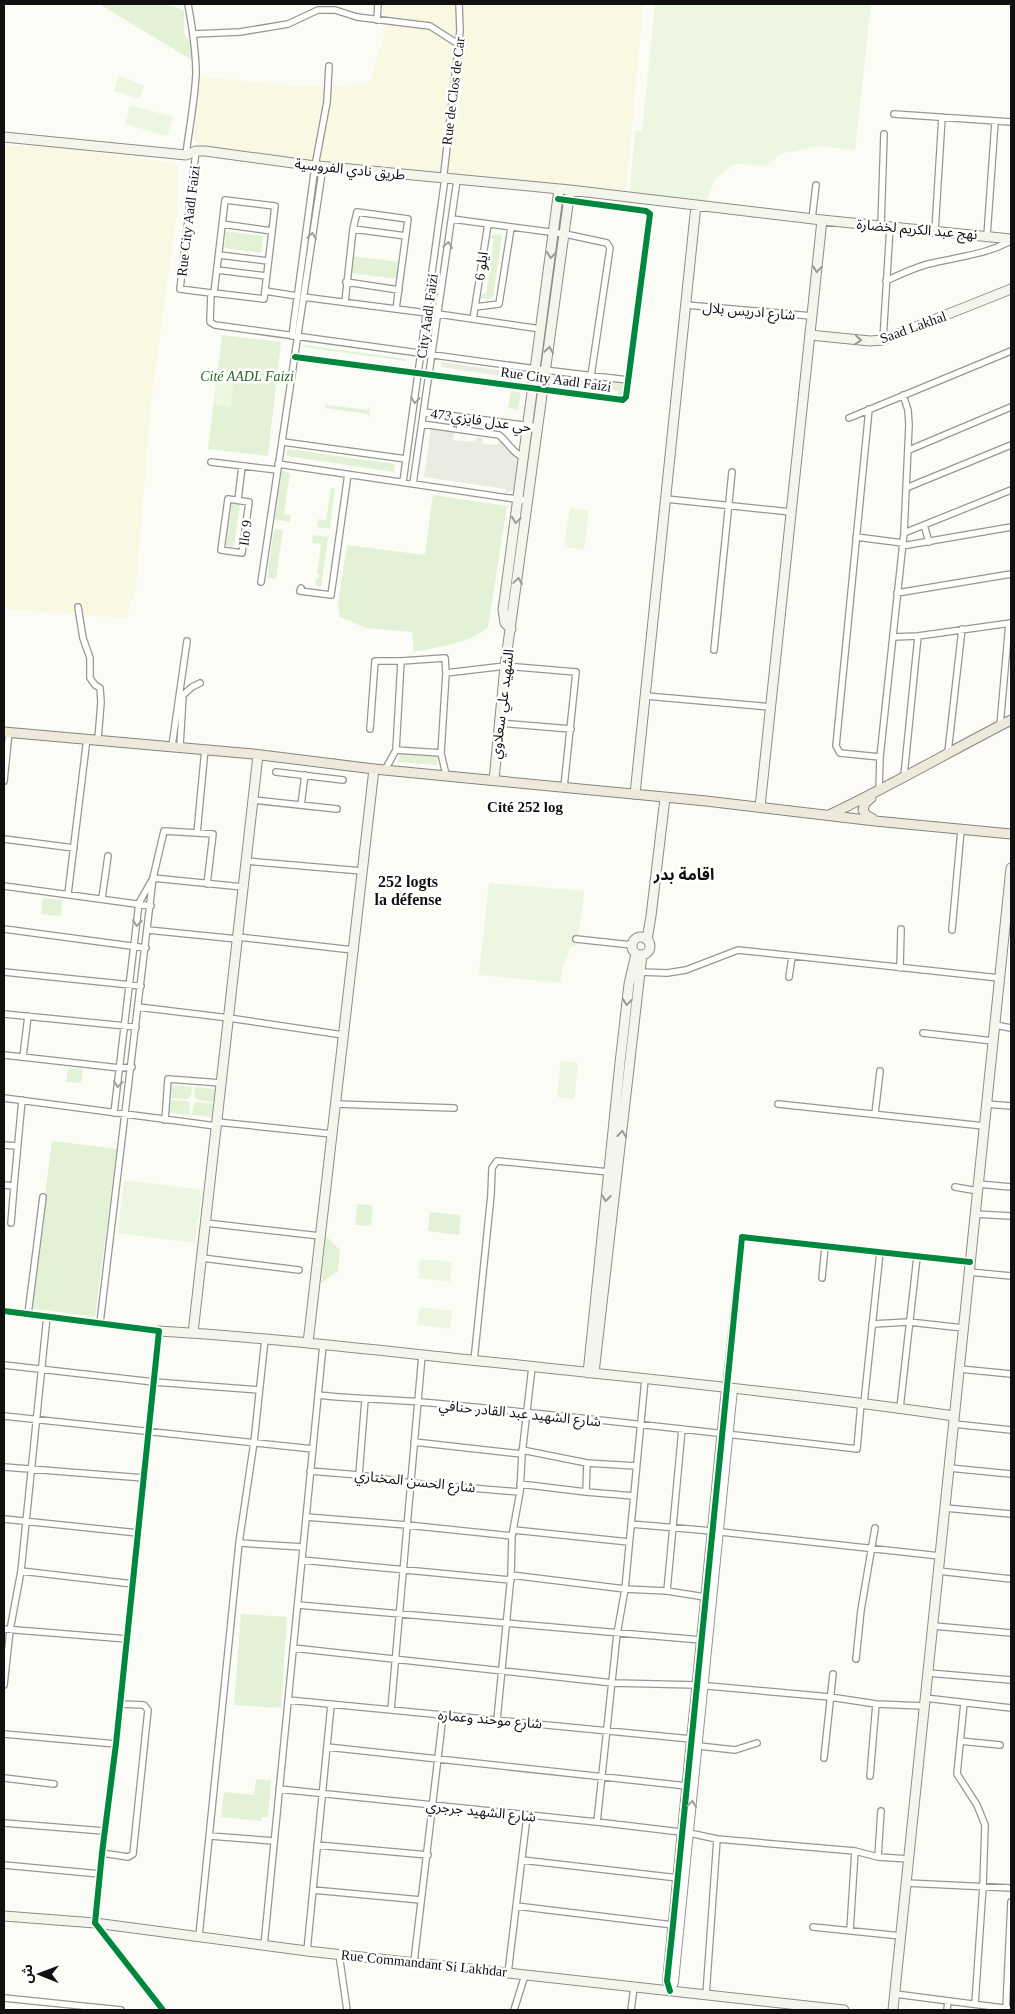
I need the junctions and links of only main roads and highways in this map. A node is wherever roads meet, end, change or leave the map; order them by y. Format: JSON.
{"nodes":[{"id":1,"x":4,"y":137,"type":"edge"},
{"id":2,"x":559,"y":189,"type":"junction"},
{"id":3,"x":570,"y":190,"type":"junction"},
{"id":4,"x":696,"y":206,"type":"junction"},
{"id":5,"x":817,"y":219,"type":"junction"},
{"id":6,"x":1011,"y":240,"type":"edge"},
{"id":7,"x":1011,"y":289,"type":"edge"},
{"id":8,"x":810,"y":335,"type":"junction"},
{"id":9,"x":512,"y":629,"type":"junction"},
{"id":10,"x":1011,"y":720,"type":"edge"},
{"id":11,"x":6,"y":732,"type":"edge"},
{"id":12,"x":258,"y":755,"type":"junction"},
{"id":13,"x":374,"y":769,"type":"junction"},
{"id":14,"x":494,"y":780,"type":"junction"},
{"id":15,"x":878,"y":792,"type":"junction"},
{"id":16,"x":635,"y":794,"type":"junction"},
{"id":17,"x":662,"y":797,"type":"junction"},
{"id":18,"x":865,"y":803,"type":"junction"},
{"id":19,"x":760,"y":807,"type":"junction"},
{"id":20,"x":829,"y":815,"type":"junction"},
{"id":21,"x":846,"y":817,"type":"junction"},
{"id":22,"x":875,"y":821,"type":"junction"},
{"id":23,"x":1011,"y":834,"type":"edge"},
{"id":24,"x":1011,"y":868,"type":"edge"},
{"id":25,"x":1009,"y":910,"type":"edge"},
{"id":26,"x":1008,"y":934,"type":"edge"},
{"id":27,"x":644,"y":939,"type":"junction"},
{"id":28,"x":637,"y":951,"type":"junction"},
{"id":29,"x":159,"y":1331,"type":"road end"},
{"id":30,"x":193,"y":1333,"type":"junction"},
{"id":31,"x":308,"y":1343,"type":"junction"},
{"id":32,"x":591,"y":1373,"type":"junction"},
{"id":33,"x":954,"y":1420,"type":"junction"},
{"id":34,"x":4,"y":1916,"type":"edge"},
{"id":35,"x":777,"y":2006,"type":"edge"},
{"id":36,"x":844,"y":2010,"type":"edge"},
{"id":37,"x":893,"y":2010,"type":"edge"}],
"edges":[{"from":1,"to":2,"type":"main road","name":"طريق نادي الفروسية"},
{"from":2,"to":3,"type":"main road","name":"طريق نادي الفروسية"},
{"from":2,"to":9,"type":"main road","name":"Rue City Aadl Faizi","one_way":true},
{"from":3,"to":4,"type":"main road","name":"طريق نادي الفروسية"},
{"from":9,"to":3,"type":"main road","name":"Rue City Aadl Faizi","one_way":true},
{"from":4,"to":5,"type":"main road","name":"نهج عبد الكريم لخضارة"},
{"from":4,"to":16,"type":"main road"},
{"from":5,"to":6,"type":"main road","name":"نهج عبد الكريم لخضارة"},
{"from":5,"to":8,"type":"main road","one_way":true},
{"from":8,"to":7,"type":"main road","name":"Saad Lakhal","one_way":true},
{"from":8,"to":19,"type":"main road"},
{"from":9,"to":14,"type":"main road","name":"الشهيد علي سعلاوي"},
{"from":10,"to":15,"type":"main road"},
{"from":11,"to":12,"type":"main road"},
{"from":12,"to":13,"type":"main road"},
{"from":12,"to":30,"type":"main road"},
{"from":13,"to":14,"type":"main road"},
{"from":13,"to":31,"type":"main road"},
{"from":14,"to":16,"type":"main road"},
{"from":15,"to":18,"type":"main road"},
{"from":15,"to":20,"type":"main road"},
{"from":16,"to":17,"type":"main road"},
{"from":17,"to":19,"type":"main road"},
{"from":17,"to":27,"type":"main road"},
{"from":18,"to":21,"type":"main road"},
{"from":18,"to":22,"type":"main road"},
{"from":19,"to":20,"type":"main road"},
{"from":20,"to":21,"type":"main road"},
{"from":21,"to":22,"type":"main road"},
{"from":22,"to":23,"type":"main road"},
{"from":24,"to":25,"type":"main road"},
{"from":25,"to":26,"type":"main road"},
{"from":26,"to":33,"type":"main road"},
{"from":27,"to":28,"type":"main road"},
{"from":27,"to":28,"type":"main road"},
{"from":28,"to":32,"type":"main road","one_way":true},
{"from":32,"to":28,"type":"main road","one_way":true},
{"from":29,"to":30,"type":"main road"},
{"from":30,"to":31,"type":"main road"},
{"from":31,"to":32,"type":"main road"},
{"from":32,"to":33,"type":"main road"},
{"from":33,"to":37,"type":"main road"},
{"from":34,"to":35,"type":"main road","name":"Rue Commandant Si Lakhdar"},
{"from":35,"to":36,"type":"main road","name":"Rue Commandant Si Lakhdar"}]}
